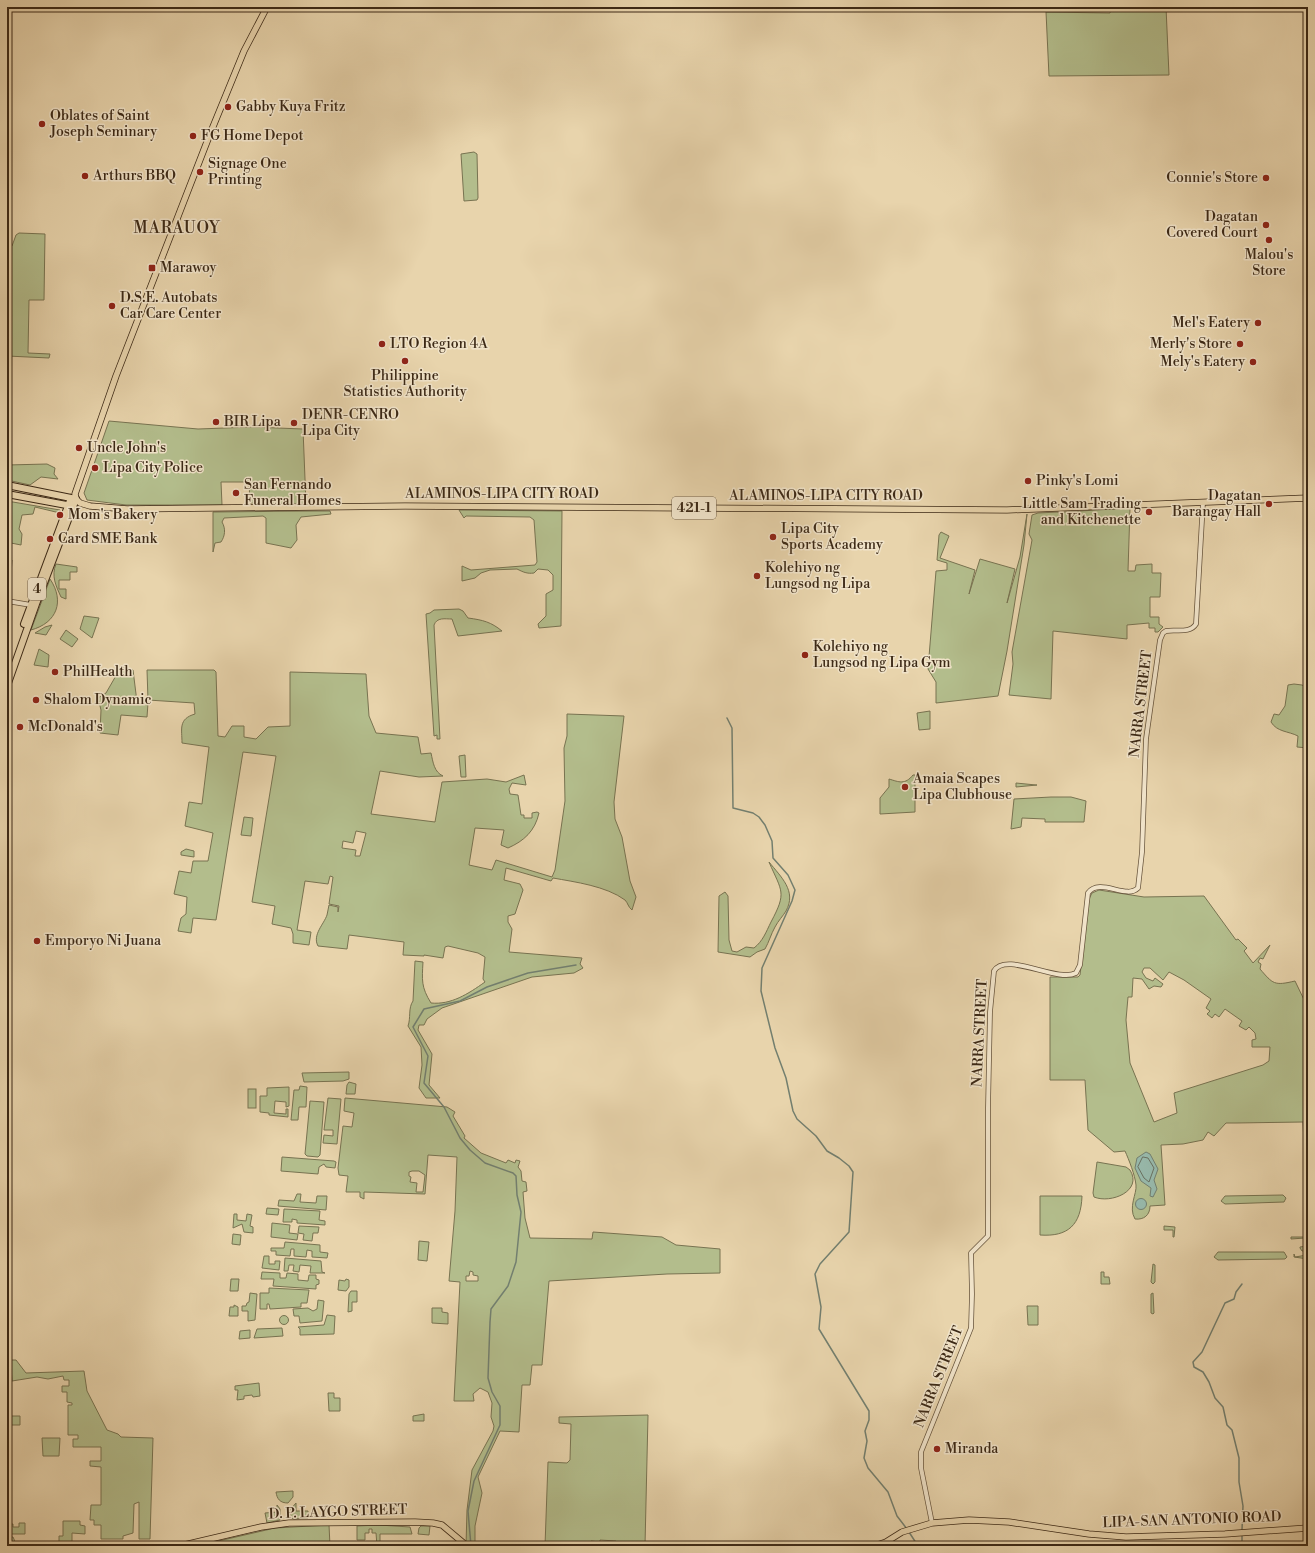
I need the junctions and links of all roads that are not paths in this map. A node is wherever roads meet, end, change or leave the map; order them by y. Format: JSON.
{"nodes":[{"id":1,"x":267,"y":7,"type":"edge"},
{"id":2,"x":7,"y":485,"type":"edge"},
{"id":3,"x":7,"y":494,"type":"edge"},
{"id":4,"x":75,"y":498,"type":"junction"},
{"id":5,"x":1308,"y":498,"type":"edge"},
{"id":6,"x":1203,"y":502,"type":"junction"},
{"id":7,"x":70,"y":506,"type":"junction"},
{"id":8,"x":7,"y":601,"type":"edge"},
{"id":9,"x":31,"y":605,"type":"junction"},
{"id":10,"x":7,"y":674,"type":"edge"},
{"id":11,"x":7,"y":686,"type":"edge"},
{"id":12,"x":932,"y":1523,"type":"junction"},
{"id":13,"x":1308,"y":1528,"type":"edge"},
{"id":14,"x":180,"y":1546,"type":"edge"},
{"id":15,"x":467,"y":1546,"type":"edge"},
{"id":16,"x":874,"y":1546,"type":"edge"}],
"edges":[{"from":1,"to":4,"type":"main road","number":"4"},
{"from":2,"to":4,"type":"highway"},
{"from":3,"to":7,"type":"highway"},
{"from":4,"to":6,"type":"main road","name":"ALAMINOS-LIPA CITY ROAD","number":"421-1"},
{"from":4,"to":7,"type":"highway","number":"4"},
{"from":4,"to":7,"type":"main road"},
{"from":5,"to":6,"type":"main road","name":"ALAMINOS-LIPA CITY ROAD","number":"421-1"},
{"from":6,"to":12,"type":"street","name":"NARRA STREET"},
{"from":7,"to":9,"type":"highway","number":"4"},
{"from":7,"to":11,"type":"highway","number":"4"},
{"from":8,"to":9,"type":"street"},
{"from":9,"to":10,"type":"highway","number":"4"},
{"from":12,"to":13,"type":"main road","name":"LIPA-SAN ANTONIO ROAD"},
{"from":12,"to":16,"type":"main road","name":"LIPA-SAN ANTONIO ROAD"},
{"from":14,"to":15,"type":"main road","name":"D. P. LAYGO STREET"}]}
